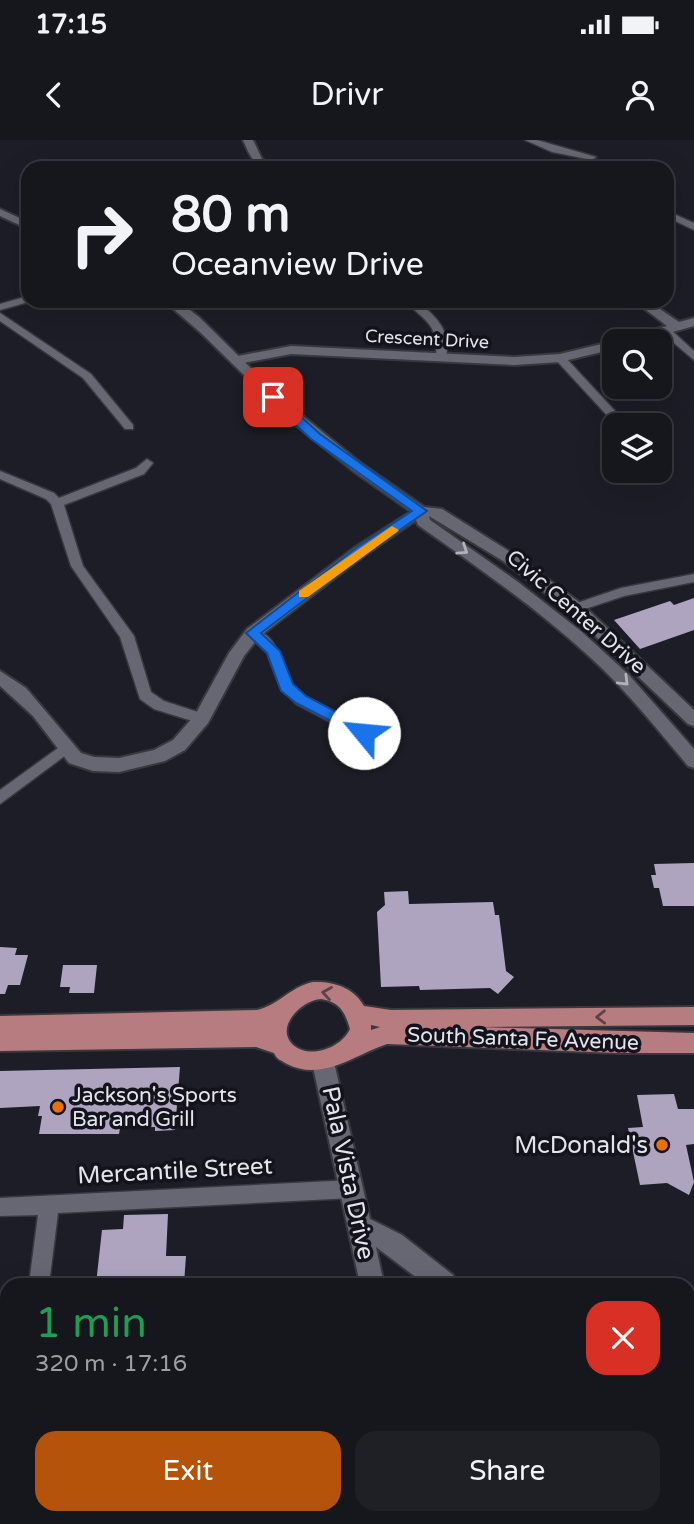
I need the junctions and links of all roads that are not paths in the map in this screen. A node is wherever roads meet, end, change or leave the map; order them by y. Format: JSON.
{"nodes":[{"id":1,"x":248,"y":140,"type":"edge"},
{"id":2,"x":529,"y":140,"type":"edge"},
{"id":3,"x":592,"y":157,"type":"dead end"},
{"id":4,"x":258,"y":161,"type":"edge"},
{"id":5,"x":0,"y":212,"type":"edge"},
{"id":6,"x":674,"y":217,"type":"edge"},
{"id":7,"x":21,"y":222,"type":"edge"},
{"id":8,"x":694,"y":227,"type":"edge"},
{"id":9,"x":21,"y":301,"type":"edge"},
{"id":10,"x":0,"y":307,"type":"edge"},
{"id":11,"x":181,"y":308,"type":"edge"},
{"id":12,"x":419,"y":308,"type":"edge"},
{"id":13,"x":648,"y":308,"type":"edge"},
{"id":14,"x":0,"y":316,"type":"edge"},
{"id":15,"x":694,"y":322,"type":"edge"},
{"id":16,"x":671,"y":329,"type":"joint"},
{"id":17,"x":672,"y":330,"type":"edge"},
{"id":18,"x":602,"y":348,"type":"edge"},
{"id":19,"x":694,"y":356,"type":"edge"},
{"id":20,"x":441,"y":358,"type":"junction"},
{"id":21,"x":560,"y":358,"type":"junction"},
{"id":22,"x":237,"y":360,"type":"junction"},
{"id":23,"x":611,"y":413,"type":"edge"},
{"id":24,"x":129,"y":427,"type":"dead end"},
{"id":25,"x":147,"y":463,"type":"dead end"},
{"id":26,"x":0,"y":475,"type":"edge"},
{"id":27,"x":57,"y":503,"type":"junction"},
{"id":28,"x":420,"y":511,"type":"junction"},
{"id":29,"x":694,"y":578,"type":"edge"},
{"id":30,"x":513,"y":584,"type":"junction"},
{"id":31,"x":576,"y":608,"type":"junction"},
{"id":32,"x":253,"y":633,"type":"junction"},
{"id":33,"x":2,"y":680,"type":"edge"},
{"id":34,"x":202,"y":719,"type":"junction"},
{"id":35,"x":694,"y":720,"type":"edge"},
{"id":36,"x":364,"y":733,"type":"dead end"},
{"id":37,"x":65,"y":748,"type":"junction"},
{"id":38,"x":694,"y":761,"type":"edge"},
{"id":39,"x":0,"y":798,"type":"edge"},
{"id":40,"x":281,"y":1011,"type":"junction"},
{"id":41,"x":358,"y":1014,"type":"junction"},
{"id":42,"x":694,"y":1016,"type":"edge"},
{"id":43,"x":0,"y":1025,"type":"edge"},
{"id":44,"x":0,"y":1041,"type":"edge"},
{"id":45,"x":694,"y":1043,"type":"edge"},
{"id":46,"x":281,"y":1045,"type":"junction"},
{"id":47,"x":353,"y":1046,"type":"junction"},
{"id":48,"x":323,"y":1062,"type":"junction"},
{"id":49,"x":352,"y":1189,"type":"junction"},
{"id":50,"x":49,"y":1204,"type":"junction"},
{"id":51,"x":0,"y":1207,"type":"edge"},
{"id":52,"x":359,"y":1226,"type":"junction"},
{"id":53,"x":40,"y":1278,"type":"edge"},
{"id":54,"x":371,"y":1278,"type":"edge"},
{"id":55,"x":436,"y":1278,"type":"edge"}],
"edges":[{"from":1,"to":4,"type":"street"},
{"from":2,"to":3,"type":"street"},
{"from":5,"to":7,"type":"street"},
{"from":6,"to":8,"type":"street"},
{"from":9,"to":10,"type":"street"},
{"from":11,"to":22,"type":"street","name":"Civic Center Drive"},
{"from":12,"to":20,"type":"street"},
{"from":13,"to":16,"type":"street"},
{"from":14,"to":24,"type":"street"},
{"from":15,"to":16,"type":"street"},
{"from":17,"to":19,"type":"street"},
{"from":18,"to":21,"type":"street","name":"Crescent Drive"},
{"from":20,"to":21,"type":"street","name":"Crescent Drive"},
{"from":20,"to":22,"type":"street","name":"Crescent Drive"},
{"from":21,"to":23,"type":"street"},
{"from":22,"to":28,"type":"street","name":"Civic Center Drive"},
{"from":25,"to":27,"type":"street"},
{"from":26,"to":27,"type":"street"},
{"from":27,"to":34,"type":"street"},
{"from":28,"to":30,"type":"street","name":"Civic Center Drive","one_way":true},
{"from":28,"to":31,"type":"street","name":"Civic Center Drive"},
{"from":28,"to":32,"type":"street"},
{"from":29,"to":31,"type":"street"},
{"from":30,"to":31,"type":"main road"},
{"from":30,"to":38,"type":"street","name":"Civic Center Drive","one_way":true},
{"from":31,"to":35,"type":"street","name":"Civic Center Drive"},
{"from":32,"to":34,"type":"street"},
{"from":32,"to":36,"type":"street"},
{"from":33,"to":37,"type":"street"},
{"from":34,"to":37,"type":"street"},
{"from":37,"to":39,"type":"street"},
{"from":41,"to":40,"type":"main road","one_way":true},
{"from":40,"to":43,"type":"main road"},
{"from":40,"to":46,"type":"main road"},
{"from":42,"to":41,"type":"main road","name":"South Santa Fe Avenue","one_way":true},
{"from":41,"to":47,"type":"main road"},
{"from":44,"to":46,"type":"main road"},
{"from":45,"to":47,"type":"main road","name":"South Santa Fe Avenue"},
{"from":46,"to":48,"type":"main road"},
{"from":47,"to":48,"type":"main road","name":"South Santa Fe Avenue"},
{"from":48,"to":49,"type":"street","name":"Pala Vista Drive"},
{"from":49,"to":50,"type":"street","name":"Mercantile Street"},
{"from":49,"to":52,"type":"street","name":"Pala Vista Drive"},
{"from":50,"to":51,"type":"street","name":"Mercantile Street"},
{"from":50,"to":53,"type":"street"},
{"from":52,"to":54,"type":"street","name":"Pala Vista Drive"},
{"from":52,"to":55,"type":"street"}]}
